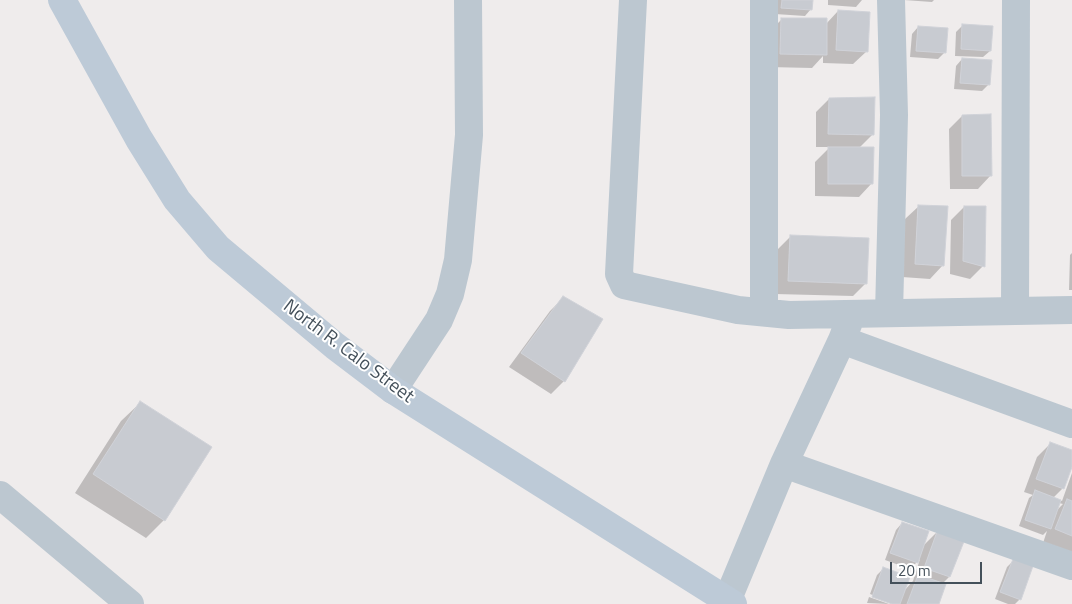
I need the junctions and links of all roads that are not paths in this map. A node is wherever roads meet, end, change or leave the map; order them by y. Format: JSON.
{"nodes":[{"id":1,"x":62,"y":0,"type":"edge"},
{"id":2,"x":468,"y":0,"type":"edge"},
{"id":3,"x":633,"y":0,"type":"edge"},
{"id":4,"x":764,"y":0,"type":"edge"},
{"id":5,"x":892,"y":0,"type":"edge"},
{"id":6,"x":1016,"y":0,"type":"edge"},
{"id":7,"x":1015,"y":310,"type":"junction"},
{"id":8,"x":1072,"y":310,"type":"edge"},
{"id":9,"x":764,"y":312,"type":"junction"},
{"id":10,"x":889,"y":313,"type":"junction"},
{"id":11,"x":852,"y":314,"type":"junction"},
{"id":12,"x":842,"y":340,"type":"junction"},
{"id":13,"x":393,"y":390,"type":"junction"},
{"id":14,"x":1072,"y":424,"type":"edge"},
{"id":15,"x":784,"y":464,"type":"junction"},
{"id":16,"x":0,"y":496,"type":"edge"},
{"id":17,"x":1072,"y":566,"type":"edge"},
{"id":18,"x":730,"y":602,"type":"edge"},
{"id":19,"x":130,"y":604,"type":"edge"}],
"edges":[{"from":1,"to":13,"type":"main road","name":"North R. Calo Street"},
{"from":2,"to":13,"type":"street"},
{"from":3,"to":9,"type":"street"},
{"from":4,"to":9,"type":"street"},
{"from":5,"to":10,"type":"street"},
{"from":6,"to":7,"type":"street"},
{"from":7,"to":8,"type":"street"},
{"from":7,"to":10,"type":"street"},
{"from":9,"to":11,"type":"street"},
{"from":10,"to":11,"type":"street"},
{"from":11,"to":12,"type":"street"},
{"from":12,"to":14,"type":"street"},
{"from":12,"to":15,"type":"street"},
{"from":13,"to":18,"type":"main road","name":"North R. Calo Street"},
{"from":15,"to":17,"type":"street"},
{"from":15,"to":18,"type":"street"},
{"from":16,"to":19,"type":"street"}]}
